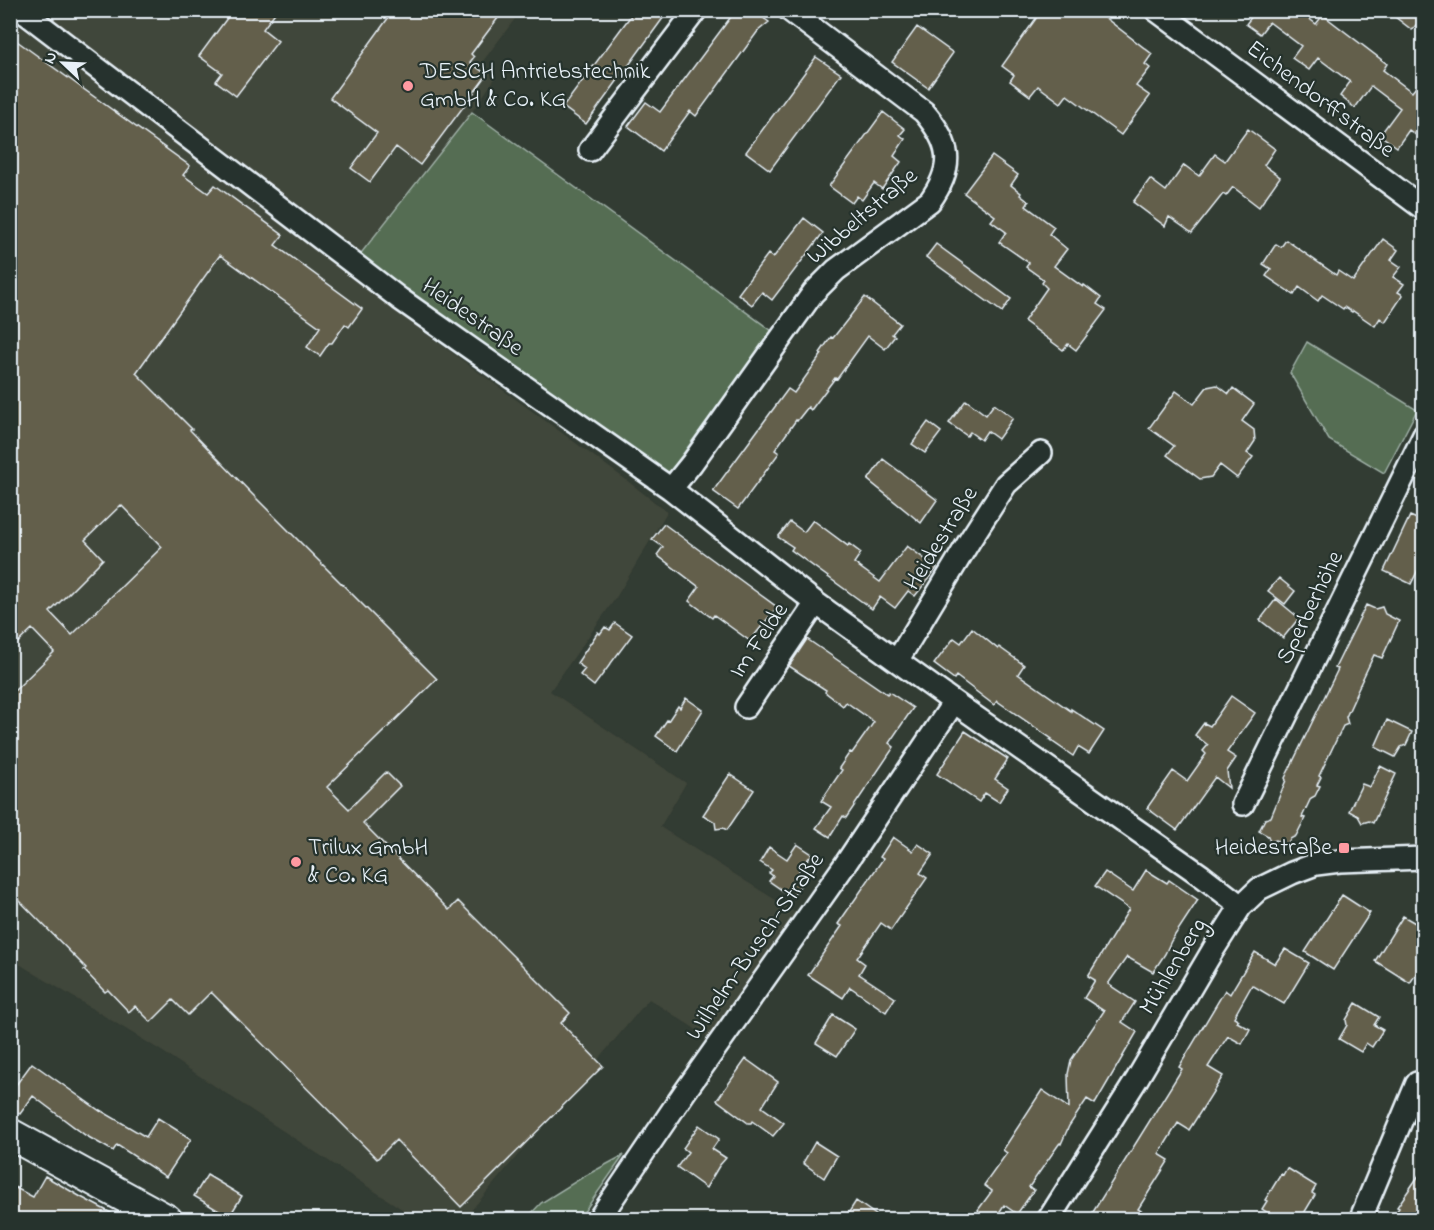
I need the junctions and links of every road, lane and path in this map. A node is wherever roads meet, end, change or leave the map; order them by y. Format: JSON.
{"nodes":[{"id":1,"x":21,"y":10,"type":"edge"},
{"id":2,"x":696,"y":10,"type":"edge"},
{"id":3,"x":789,"y":10,"type":"edge"},
{"id":4,"x":1156,"y":10,"type":"edge"},
{"id":5,"x":590,"y":150,"type":"dead end"},
{"id":6,"x":1424,"y":209,"type":"edge"},
{"id":7,"x":1424,"y":435,"type":"edge"},
{"id":8,"x":1041,"y":453,"type":"dead end"},
{"id":9,"x":671,"y":489,"type":"junction"},
{"id":10,"x":816,"y":603,"type":"junction"},
{"id":11,"x":897,"y":661,"type":"junction"},
{"id":12,"x":954,"y":702,"type":"junction"},
{"id":13,"x":746,"y":707,"type":"dead end"},
{"id":14,"x":1243,"y":804,"type":"dead end"},
{"id":15,"x":1424,"y":858,"type":"edge"},
{"id":16,"x":1241,"y":906,"type":"junction"},
{"id":17,"x":1417,"y":1083,"type":"dead end"},
{"id":18,"x":10,"y":1134,"type":"edge"},
{"id":19,"x":167,"y":1220,"type":"edge"},
{"id":20,"x":598,"y":1220,"type":"edge"},
{"id":21,"x":1048,"y":1220,"type":"edge"},
{"id":22,"x":1360,"y":1220,"type":"edge"}],
"edges":[{"from":1,"to":9,"type":"street","name":"Heidestraße"},
{"from":2,"to":5,"type":"street"},
{"from":3,"to":9,"type":"street","name":"Wibbeltstraße"},
{"from":4,"to":6,"type":"street","name":"Eichendorffstraße"},
{"from":7,"to":14,"type":"street","name":"Sperberhöhe"},
{"from":8,"to":11,"type":"street","name":"Heidestraße"},
{"from":9,"to":10,"type":"street","name":"Heidestraße"},
{"from":10,"to":11,"type":"street","name":"Heidestraße"},
{"from":10,"to":13,"type":"street","name":"Im Felde"},
{"from":11,"to":12,"type":"street","name":"Heidestraße"},
{"from":12,"to":16,"type":"street","name":"Heidestraße"},
{"from":12,"to":20,"type":"street","name":"Wilhelm-Busch-Straße"},
{"from":15,"to":16,"type":"street","name":"Mühlenberg"},
{"from":16,"to":21,"type":"street","name":"Mühlenberg"},
{"from":17,"to":22,"type":"street"},
{"from":18,"to":19,"type":"main road"}]}
